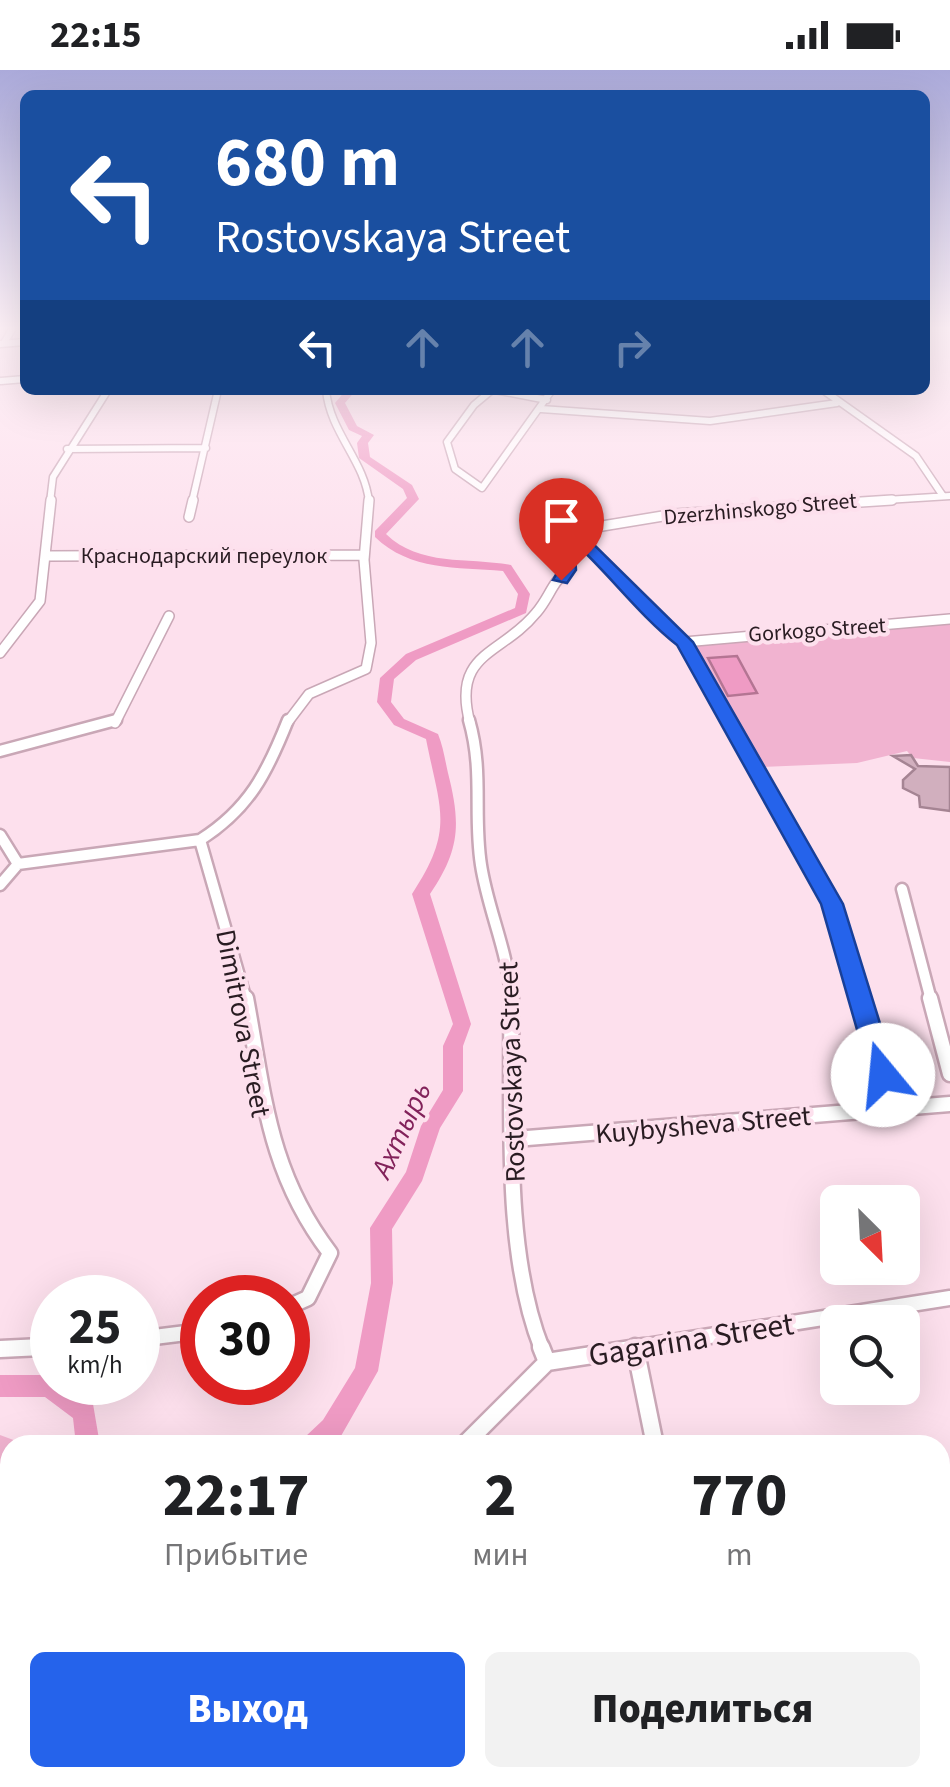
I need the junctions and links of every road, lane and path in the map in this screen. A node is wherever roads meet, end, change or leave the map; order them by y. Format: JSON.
{"nodes":[{"id":1,"x":97,"y":406,"type":"edge"},
{"id":2,"x":215,"y":406,"type":"edge"},
{"id":3,"x":327,"y":406,"type":"edge"},
{"id":4,"x":473,"y":406,"type":"edge"},
{"id":5,"x":814,"y":406,"type":"edge"},
{"id":6,"x":841,"y":406,"type":"edge"},
{"id":7,"x":541,"y":408,"type":"joint"},
{"id":8,"x":206,"y":448,"type":"junction"},
{"id":9,"x":67,"y":449,"type":"junction"},
{"id":10,"x":947,"y":496,"type":"edge"},
{"id":11,"x":190,"y":517,"type":"dead end"},
{"id":12,"x":572,"y":531,"type":"junction"},
{"id":13,"x":363,"y":555,"type":"junction"},
{"id":14,"x":45,"y":556,"type":"junction"},
{"id":15,"x":169,"y":616,"type":"dead end"},
{"id":16,"x":950,"y":618,"type":"edge"},
{"id":17,"x":684,"y":642,"type":"junction"},
{"id":18,"x":0,"y":653,"type":"edge"},
{"id":19,"x":0,"y":751,"type":"edge"},
{"id":20,"x":0,"y":836,"type":"edge"},
{"id":21,"x":200,"y":840,"type":"junction"},
{"id":22,"x":18,"y":864,"type":"junction"},
{"id":23,"x":0,"y":885,"type":"edge"},
{"id":24,"x":902,"y":889,"type":"dead end"},
{"id":25,"x":950,"y":1074,"type":"edge"},
{"id":26,"x":950,"y":1104,"type":"edge"},
{"id":27,"x":893,"y":1109,"type":"junction"},
{"id":28,"x":515,"y":1140,"type":"junction"},
{"id":29,"x":310,"y":1294,"type":"edge"},
{"id":30,"x":950,"y":1298,"type":"edge"},
{"id":31,"x":635,"y":1347,"type":"junction"},
{"id":32,"x":30,"y":1348,"type":"edge"},
{"id":33,"x":0,"y":1350,"type":"edge"},
{"id":34,"x":547,"y":1362,"type":"junction"},
{"id":35,"x":474,"y":1435,"type":"edge"},
{"id":36,"x":653,"y":1435,"type":"edge"}],
"edges":[{"from":1,"to":9,"type":"street"},
{"from":2,"to":8,"type":"street"},
{"from":3,"to":13,"type":"street"},
{"from":4,"to":7,"type":"street"},
{"from":5,"to":7,"type":"street"},
{"from":6,"to":10,"type":"street"},
{"from":8,"to":9,"type":"street"},
{"from":8,"to":11,"type":"street"},
{"from":9,"to":14,"type":"street"},
{"from":10,"to":12,"type":"street","name":"Dzerzhinskogo Street"},
{"from":12,"to":17,"type":"street"},
{"from":12,"to":28,"type":"street","name":"Rostovskaya Street"},
{"from":13,"to":14,"type":"street","name":"Краснодарский переулок"},
{"from":13,"to":21,"type":"street"},
{"from":14,"to":18,"type":"street"},
{"from":15,"to":19,"type":"street"},
{"from":16,"to":17,"type":"street","name":"Gorkogo Street"},
{"from":17,"to":27,"type":"street"},
{"from":20,"to":22,"type":"street"},
{"from":21,"to":22,"type":"street"},
{"from":21,"to":29,"type":"street","name":"Dimitrova Street"},
{"from":22,"to":23,"type":"street"},
{"from":24,"to":25,"type":"street"},
{"from":26,"to":27,"type":"street","name":"Kuybysheva Street"},
{"from":27,"to":28,"type":"street","name":"Kuybysheva Street"},
{"from":28,"to":34,"type":"street","name":"Rostovskaya Street"},
{"from":30,"to":31,"type":"street","name":"Gagarina Street"},
{"from":31,"to":34,"type":"street","name":"Gagarina Street"},
{"from":31,"to":36,"type":"street"},
{"from":32,"to":33,"type":"street"},
{"from":34,"to":35,"type":"street"}]}
